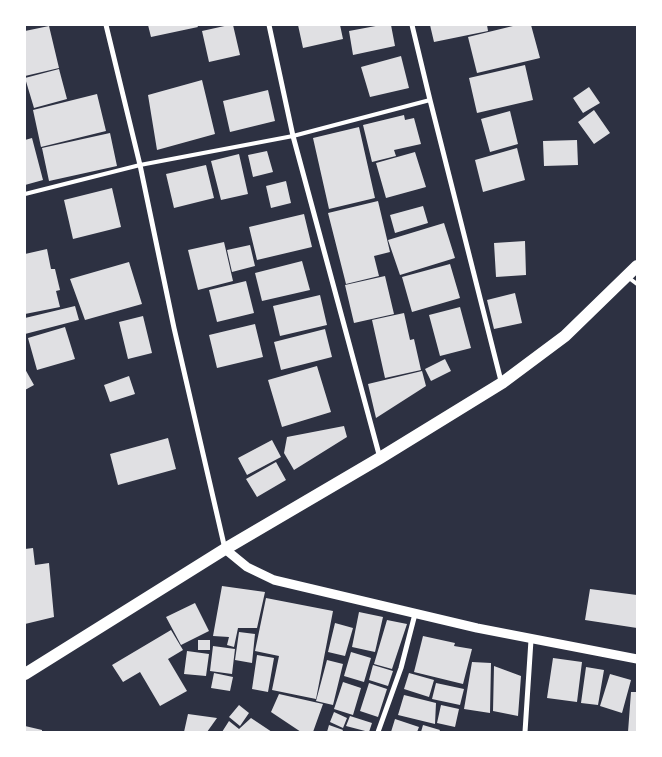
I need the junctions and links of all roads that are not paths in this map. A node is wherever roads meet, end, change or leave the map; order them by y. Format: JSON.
{"nodes":[{"id":1,"x":106,"y":25,"type":"edge"},
{"id":2,"x":269,"y":25,"type":"edge"},
{"id":3,"x":412,"y":25,"type":"edge"},
{"id":4,"x":430,"y":100,"type":"junction"},
{"id":5,"x":294,"y":136,"type":"junction"},
{"id":6,"x":140,"y":164,"type":"junction"},
{"id":7,"x":25,"y":194,"type":"edge"},
{"id":8,"x":637,"y":266,"type":"edge"},
{"id":9,"x":632,"y":280,"type":"edge"},
{"id":10,"x":502,"y":383,"type":"junction"},
{"id":11,"x":380,"y":458,"type":"junction"},
{"id":12,"x":225,"y":549,"type":"junction"},
{"id":13,"x":415,"y":614,"type":"junction"},
{"id":14,"x":531,"y":640,"type":"junction"},
{"id":15,"x":637,"y":660,"type":"edge"},
{"id":16,"x":25,"y":674,"type":"edge"},
{"id":17,"x":378,"y":732,"type":"edge"},
{"id":18,"x":525,"y":732,"type":"edge"}],
"edges":[{"from":1,"to":6,"type":"street"},
{"from":2,"to":5,"type":"street"},
{"from":3,"to":4,"type":"street"},
{"from":4,"to":5,"type":"lane"},
{"from":4,"to":10,"type":"street"},
{"from":5,"to":6,"type":"lane"},
{"from":5,"to":11,"type":"street"},
{"from":6,"to":7,"type":"lane"},
{"from":6,"to":12,"type":"street"},
{"from":8,"to":9,"type":"main road"},
{"from":9,"to":10,"type":"main road"},
{"from":10,"to":11,"type":"main road"},
{"from":11,"to":12,"type":"main road"},
{"from":12,"to":13,"type":"street"},
{"from":12,"to":16,"type":"main road"},
{"from":13,"to":14,"type":"street"},
{"from":13,"to":17,"type":"street"},
{"from":14,"to":15,"type":"street"},
{"from":14,"to":18,"type":"street"}]}
